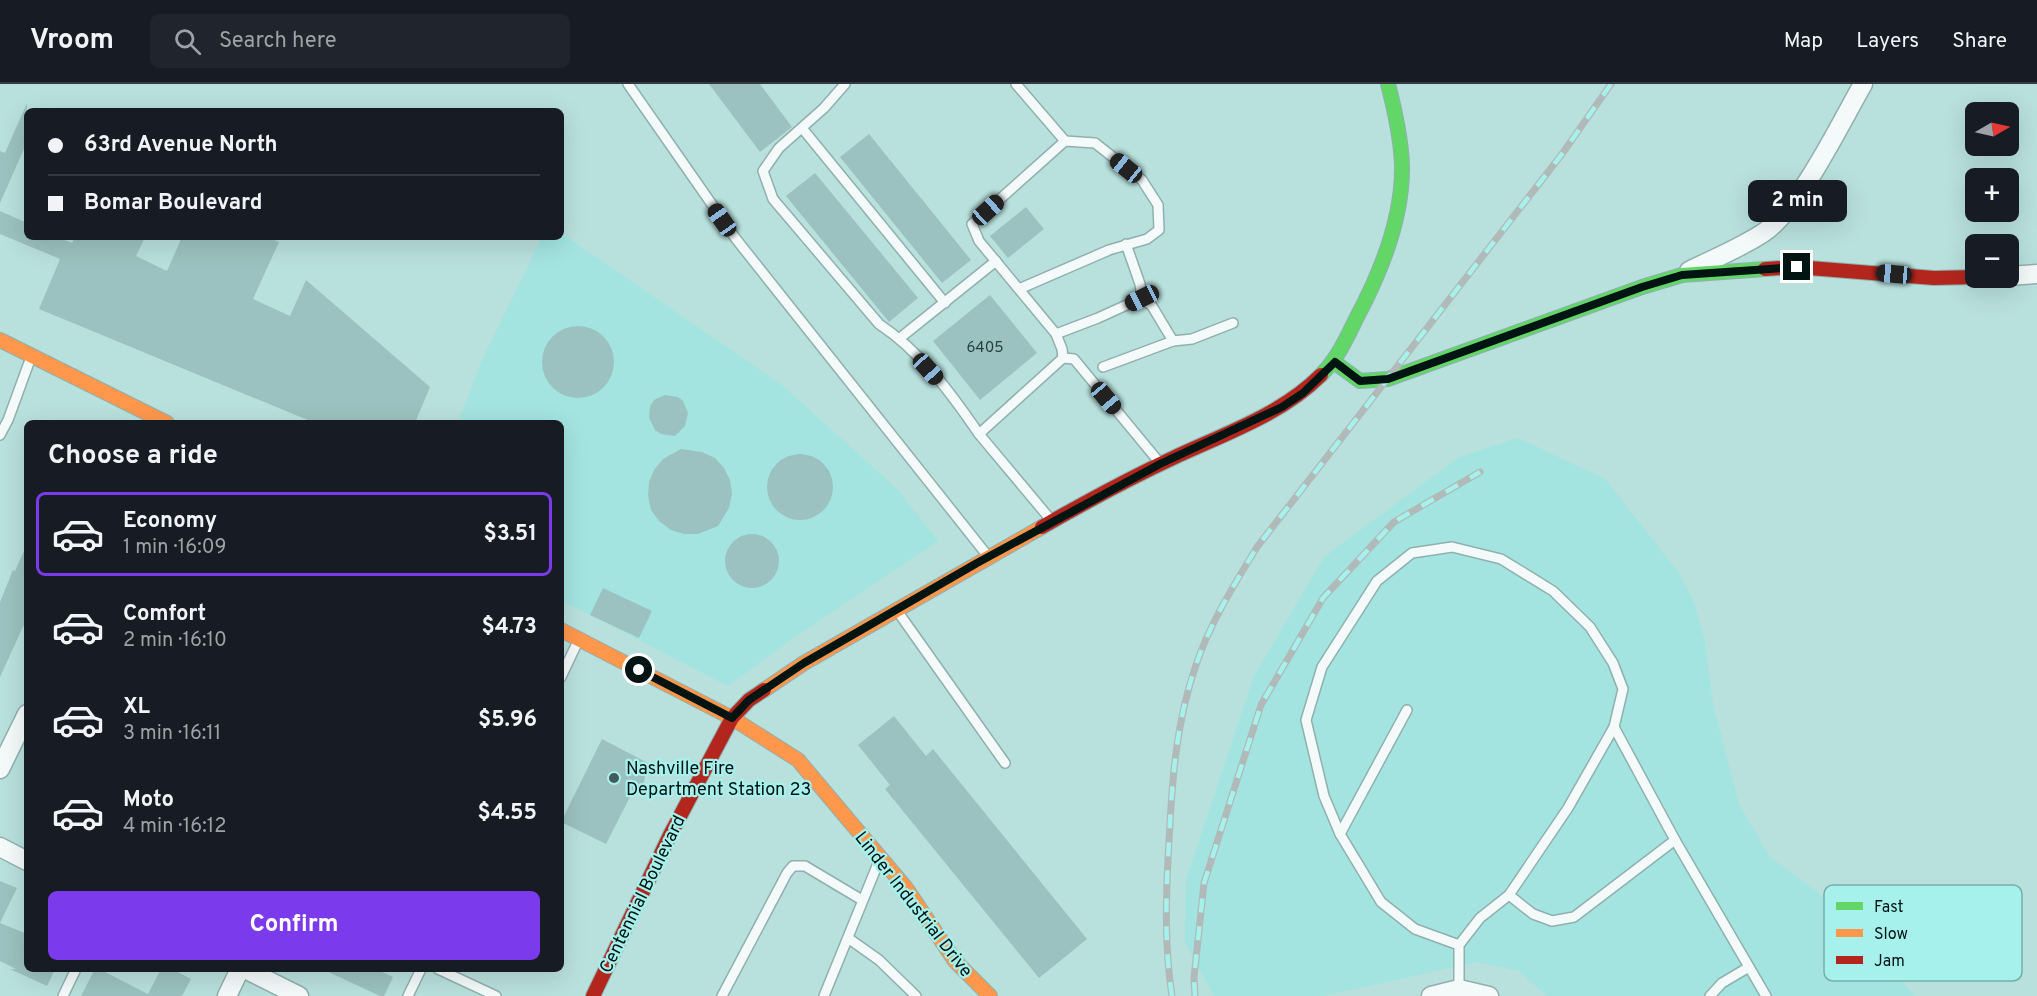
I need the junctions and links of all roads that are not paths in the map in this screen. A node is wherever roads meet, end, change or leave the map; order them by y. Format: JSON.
{"nodes":[{"id":1,"x":628,"y":84,"type":"edge"},
{"id":2,"x":845,"y":84,"type":"edge"},
{"id":3,"x":1016,"y":84,"type":"edge"},
{"id":4,"x":1388,"y":84,"type":"edge"},
{"id":5,"x":1863,"y":84,"type":"edge"},
{"id":6,"x":802,"y":128,"type":"junction"},
{"id":7,"x":1065,"y":141,"type":"junction"},
{"id":8,"x":1126,"y":244,"type":"junction"},
{"id":9,"x":996,"y":261,"type":"junction"},
{"id":10,"x":2037,"y":274,"type":"edge"},
{"id":11,"x":1682,"y":275,"type":"junction"},
{"id":12,"x":2019,"y":275,"type":"edge"},
{"id":13,"x":1965,"y":277,"type":"edge"},
{"id":14,"x":1019,"y":289,"type":"junction"},
{"id":15,"x":1142,"y":298,"type":"junction"},
{"id":16,"x":945,"y":303,"type":"junction"},
{"id":17,"x":1233,"y":323,"type":"dead end"},
{"id":18,"x":1056,"y":334,"type":"junction"},
{"id":19,"x":900,"y":338,"type":"junction"},
{"id":20,"x":0,"y":340,"type":"edge"},
{"id":21,"x":1173,"y":341,"type":"junction"},
{"id":22,"x":32,"y":355,"type":"junction"},
{"id":23,"x":1063,"y":358,"type":"junction"},
{"id":24,"x":1335,"y":362,"type":"junction"},
{"id":25,"x":1103,"y":367,"type":"dead end"},
{"id":26,"x":161,"y":420,"type":"edge"},
{"id":27,"x":979,"y":434,"type":"junction"},
{"id":28,"x":0,"y":435,"type":"edge"},
{"id":29,"x":1160,"y":464,"type":"junction"},
{"id":30,"x":1052,"y":521,"type":"junction"},
{"id":31,"x":988,"y":557,"type":"junction"},
{"id":32,"x":896,"y":610,"type":"junction"},
{"id":33,"x":564,"y":632,"type":"edge"},
{"id":34,"x":579,"y":639,"type":"junction"},
{"id":35,"x":564,"y":671,"type":"edge"},
{"id":36,"x":1407,"y":710,"type":"dead end"},
{"id":37,"x":732,"y":718,"type":"junction"},
{"id":38,"x":24,"y":720,"type":"edge"},
{"id":39,"x":1614,"y":727,"type":"junction"},
{"id":40,"x":1005,"y":763,"type":"dead end"},
{"id":41,"x":0,"y":768,"type":"edge"},
{"id":42,"x":1340,"y":834,"type":"junction"},
{"id":43,"x":1675,"y":840,"type":"junction"},
{"id":44,"x":0,"y":847,"type":"edge"},
{"id":45,"x":24,"y":859,"type":"edge"},
{"id":46,"x":880,"y":859,"type":"junction"},
{"id":47,"x":1509,"y":895,"type":"junction"},
{"id":48,"x":862,"y":900,"type":"junction"},
{"id":49,"x":848,"y":938,"type":"junction"},
{"id":50,"x":1459,"y":945,"type":"junction"},
{"id":51,"x":1749,"y":967,"type":"junction"},
{"id":52,"x":75,"y":972,"type":"edge"},
{"id":53,"x":239,"y":972,"type":"edge"},
{"id":54,"x":251,"y":972,"type":"edge"},
{"id":55,"x":420,"y":972,"type":"edge"},
{"id":56,"x":444,"y":972,"type":"edge"},
{"id":57,"x":1459,"y":989,"type":"junction"},
{"id":58,"x":63,"y":996,"type":"edge"},
{"id":59,"x":227,"y":996,"type":"edge"},
{"id":60,"x":299,"y":996,"type":"edge"},
{"id":61,"x":408,"y":996,"type":"edge"},
{"id":62,"x":496,"y":996,"type":"edge"},
{"id":63,"x":593,"y":996,"type":"edge"},
{"id":64,"x":722,"y":996,"type":"edge"},
{"id":65,"x":824,"y":996,"type":"edge"},
{"id":66,"x":916,"y":996,"type":"edge"},
{"id":67,"x":990,"y":996,"type":"edge"},
{"id":68,"x":1431,"y":996,"type":"edge"},
{"id":69,"x":1490,"y":996,"type":"edge"},
{"id":70,"x":1710,"y":996,"type":"edge"},
{"id":71,"x":1766,"y":996,"type":"edge"}],
"edges":[{"from":1,"to":31,"type":"lane"},
{"from":2,"to":6,"type":"lane"},
{"from":3,"to":7,"type":"lane"},
{"from":4,"to":24,"type":"street","name":"Centennial Boulevard"},
{"from":5,"to":11,"type":"street"},
{"from":6,"to":16,"type":"lane"},
{"from":6,"to":19,"type":"lane"},
{"from":7,"to":8,"type":"lane"},
{"from":7,"to":9,"type":"lane"},
{"from":8,"to":14,"type":"lane"},
{"from":8,"to":15,"type":"lane"},
{"from":9,"to":14,"type":"lane"},
{"from":9,"to":16,"type":"lane"},
{"from":10,"to":12,"type":"street"},
{"from":11,"to":13,"type":"street"},
{"from":11,"to":24,"type":"street"},
{"from":14,"to":18,"type":"lane"},
{"from":15,"to":18,"type":"lane"},
{"from":15,"to":21,"type":"lane"},
{"from":16,"to":19,"type":"lane"},
{"from":17,"to":21,"type":"lane"},
{"from":18,"to":23,"type":"lane"},
{"from":19,"to":27,"type":"lane"},
{"from":20,"to":22,"type":"street"},
{"from":21,"to":25,"type":"lane"},
{"from":22,"to":26,"type":"street"},
{"from":22,"to":28,"type":"lane"},
{"from":23,"to":27,"type":"lane"},
{"from":23,"to":29,"type":"lane"},
{"from":24,"to":29,"type":"street","name":"Centennial Boulevard"},
{"from":27,"to":30,"type":"lane"},
{"from":29,"to":30,"type":"street","name":"Centennial Boulevard"},
{"from":30,"to":31,"type":"street","name":"Centennial Boulevard"},
{"from":31,"to":32,"type":"street","name":"Centennial Boulevard"},
{"from":32,"to":37,"type":"street","name":"Centennial Boulevard"},
{"from":32,"to":40,"type":"lane"},
{"from":33,"to":34,"type":"street","name":"Linder Industrial Drive"},
{"from":34,"to":35,"type":"lane"},
{"from":34,"to":37,"type":"street","name":"Linder Industrial Drive"},
{"from":36,"to":42,"type":"lane"},
{"from":37,"to":46,"type":"street","name":"Linder Industrial Drive"},
{"from":37,"to":63,"type":"street","name":"Centennial Boulevard"},
{"from":38,"to":41,"type":"street"},
{"from":39,"to":42,"type":"lane"},
{"from":39,"to":43,"type":"lane"},
{"from":39,"to":47,"type":"lane"},
{"from":42,"to":50,"type":"lane"},
{"from":43,"to":47,"type":"lane"},
{"from":43,"to":51,"type":"lane"},
{"from":44,"to":45,"type":"street"},
{"from":46,"to":48,"type":"lane"},
{"from":46,"to":67,"type":"street","name":"Linder Industrial Drive"},
{"from":47,"to":50,"type":"lane"},
{"from":48,"to":49,"type":"lane"},
{"from":48,"to":64,"type":"lane"},
{"from":49,"to":65,"type":"lane"},
{"from":49,"to":66,"type":"lane"},
{"from":50,"to":57,"type":"lane"},
{"from":51,"to":70,"type":"lane"},
{"from":51,"to":71,"type":"lane"},
{"from":52,"to":58,"type":"lane"},
{"from":53,"to":59,"type":"street"},
{"from":54,"to":60,"type":"street"},
{"from":55,"to":61,"type":"lane"},
{"from":56,"to":62,"type":"lane"},
{"from":57,"to":68,"type":"street"},
{"from":57,"to":69,"type":"street"}]}
